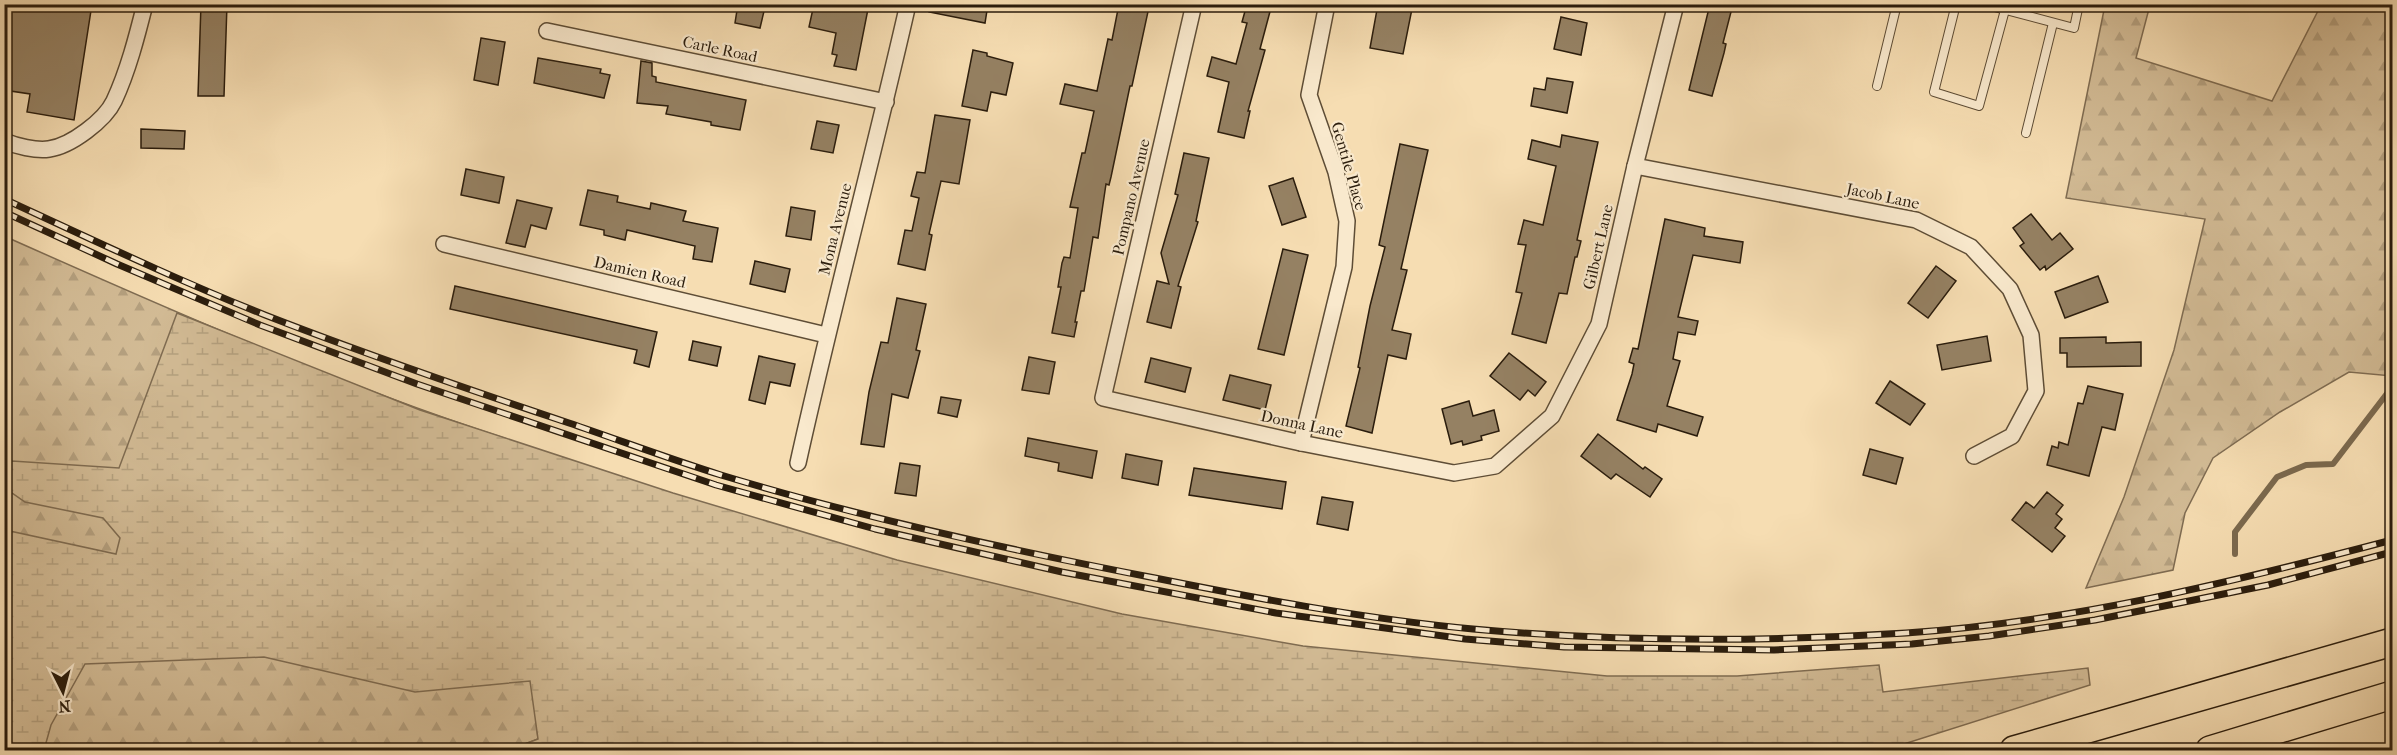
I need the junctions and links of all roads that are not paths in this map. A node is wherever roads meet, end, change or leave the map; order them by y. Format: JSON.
{"nodes":[{"id":1,"x":145,"y":4,"type":"edge"},
{"id":2,"x":908,"y":4,"type":"edge"},
{"id":3,"x":1194,"y":4,"type":"edge"},
{"id":4,"x":1327,"y":4,"type":"edge"},
{"id":5,"x":1676,"y":4,"type":"edge"},
{"id":6,"x":1897,"y":4,"type":"edge"},
{"id":7,"x":1956,"y":4,"type":"edge"},
{"id":8,"x":1983,"y":4,"type":"edge"},
{"id":9,"x":2027,"y":4,"type":"edge"},
{"id":10,"x":2079,"y":4,"type":"edge"},
{"id":11,"x":2005,"y":10,"type":"junction"},
{"id":12,"x":2024,"y":15,"type":"junction"},
{"id":13,"x":2053,"y":23,"type":"junction"},
{"id":14,"x":547,"y":31,"type":"dead end"},
{"id":15,"x":1877,"y":86,"type":"dead end"},
{"id":16,"x":886,"y":102,"type":"junction"},
{"id":17,"x":2026,"y":133,"type":"dead end"},
{"id":18,"x":4,"y":141,"type":"edge"},
{"id":19,"x":1635,"y":166,"type":"junction"},
{"id":20,"x":444,"y":244,"type":"dead end"},
{"id":21,"x":826,"y":335,"type":"junction"},
{"id":22,"x":1103,"y":398,"type":"joint"},
{"id":23,"x":1301,"y":443,"type":"junction"},
{"id":24,"x":1974,"y":456,"type":"dead end"},
{"id":25,"x":798,"y":463,"type":"dead end"},
{"id":26,"x":1495,"y":466,"type":"joint"},
{"id":27,"x":2392,"y":642,"type":"edge"},
{"id":28,"x":2392,"y":695,"type":"edge"},
{"id":29,"x":2014,"y":750,"type":"edge"},
{"id":30,"x":2210,"y":750,"type":"edge"}],
"edges":[{"from":1,"to":18,"type":"street"},
{"from":2,"to":16,"type":"street","name":"Mona Avenue"},
{"from":3,"to":22,"type":"street","name":"Pompano Avenue"},
{"from":4,"to":23,"type":"street","name":"Gentile Place"},
{"from":5,"to":19,"type":"street","name":"Gilbert Lane"},
{"from":6,"to":15,"type":"lane"},
{"from":7,"to":11,"type":"lane"},
{"from":8,"to":11,"type":"lane"},
{"from":9,"to":12,"type":"lane"},
{"from":10,"to":13,"type":"lane"},
{"from":11,"to":12,"type":"lane"},
{"from":12,"to":13,"type":"lane"},
{"from":13,"to":17,"type":"lane"},
{"from":14,"to":16,"type":"street","name":"Carle Road"},
{"from":16,"to":21,"type":"street","name":"Mona Avenue"},
{"from":19,"to":24,"type":"street","name":"Jacob Lane"},
{"from":19,"to":26,"type":"street","name":"Gilbert Lane"},
{"from":20,"to":21,"type":"street","name":"Damien Road"},
{"from":21,"to":25,"type":"street","name":"Mona Avenue"},
{"from":22,"to":23,"type":"street","name":"Donna Lane"},
{"from":23,"to":26,"type":"street","name":"Donna Lane"},
{"from":27,"to":29,"type":"highway"},
{"from":28,"to":30,"type":"highway"}]}
